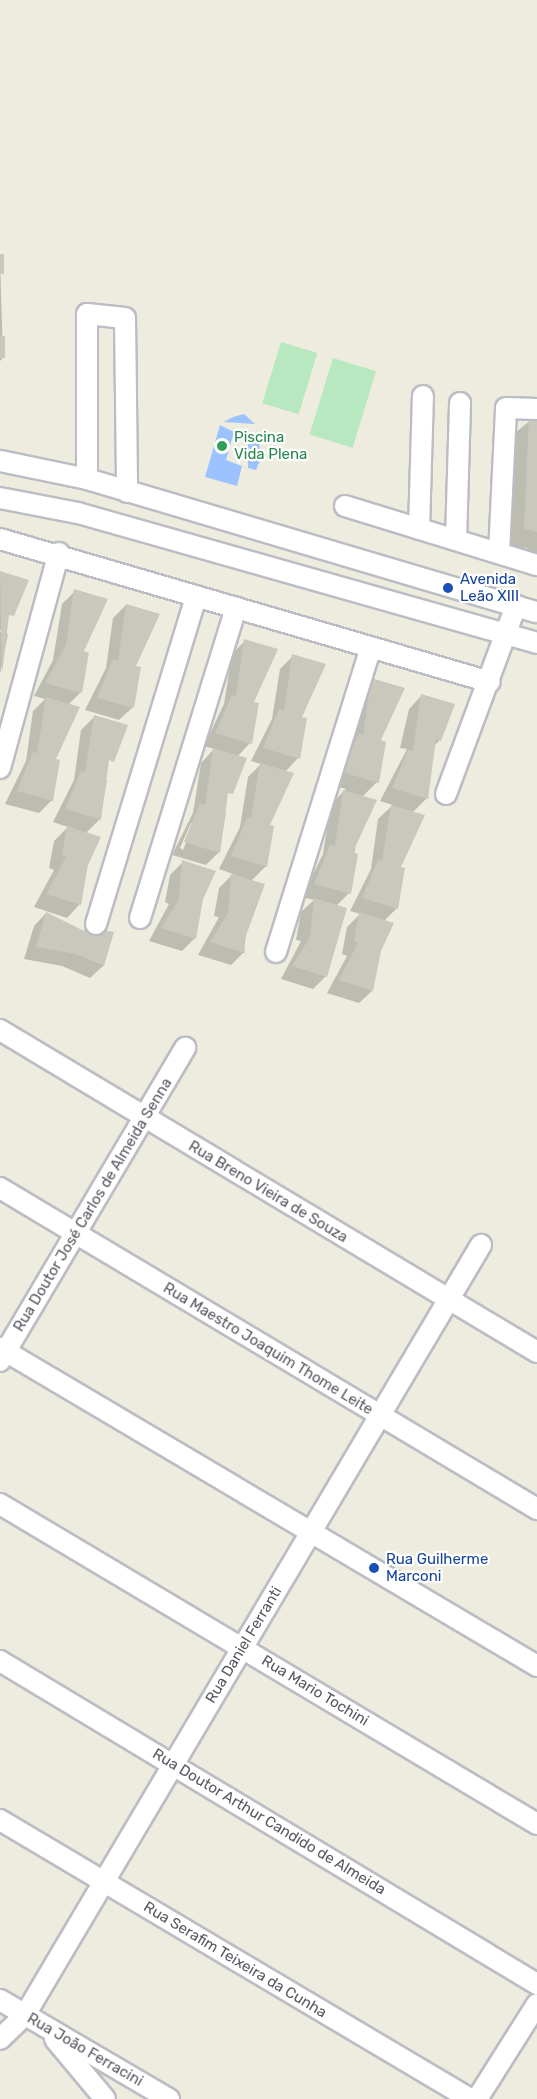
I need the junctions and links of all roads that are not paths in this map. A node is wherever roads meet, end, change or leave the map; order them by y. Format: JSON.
{"nodes":[{"id":1,"x":423,"y":396,"type":"dead end"},
{"id":2,"x":460,"y":404,"type":"dead end"},
{"id":3,"x":537,"y":409,"type":"edge"},
{"id":4,"x":0,"y":461,"type":"edge"},
{"id":5,"x":87,"y":479,"type":"junction"},
{"id":6,"x":127,"y":492,"type":"junction"},
{"id":7,"x":0,"y":498,"type":"edge"},
{"id":8,"x":345,"y":506,"type":"dead end"},
{"id":9,"x":419,"y":529,"type":"junction"},
{"id":10,"x":0,"y":539,"type":"edge"},
{"id":11,"x":456,"y":540,"type":"junction"},
{"id":12,"x":59,"y":552,"type":"junction"},
{"id":13,"x":499,"y":553,"type":"junction"},
{"id":14,"x":537,"y":565,"type":"edge"},
{"id":15,"x":196,"y":596,"type":"junction"},
{"id":16,"x":516,"y":606,"type":"junction"},
{"id":17,"x":236,"y":607,"type":"junction"},
{"id":18,"x":537,"y":612,"type":"edge"},
{"id":19,"x":506,"y":634,"type":"junction"},
{"id":20,"x":537,"y":643,"type":"edge"},
{"id":21,"x":371,"y":647,"type":"junction"},
{"id":22,"x":490,"y":682,"type":"junction"},
{"id":23,"x":0,"y":768,"type":"edge"},
{"id":24,"x":446,"y":794,"type":"dead end"},
{"id":25,"x":140,"y":918,"type":"dead end"},
{"id":26,"x":96,"y":924,"type":"dead end"},
{"id":27,"x":276,"y":952,"type":"dead end"},
{"id":28,"x":0,"y":1030,"type":"edge"},
{"id":29,"x":185,"y":1048,"type":"dead end"},
{"id":30,"x":144,"y":1118,"type":"junction"},
{"id":31,"x":0,"y":1188,"type":"edge"},
{"id":32,"x":75,"y":1234,"type":"junction"},
{"id":33,"x":481,"y":1245,"type":"dead end"},
{"id":34,"x":450,"y":1300,"type":"junction"},
{"id":35,"x":537,"y":1352,"type":"edge"},
{"id":36,"x":2,"y":1353,"type":"edge"},
{"id":37,"x":382,"y":1416,"type":"junction"},
{"id":38,"x":0,"y":1504,"type":"edge"},
{"id":39,"x":537,"y":1509,"type":"edge"},
{"id":40,"x":312,"y":1531,"type":"junction"},
{"id":41,"x":242,"y":1648,"type":"junction"},
{"id":42,"x":0,"y":1661,"type":"edge"},
{"id":43,"x":537,"y":1666,"type":"edge"},
{"id":44,"x":173,"y":1765,"type":"junction"},
{"id":45,"x":0,"y":1820,"type":"edge"},
{"id":46,"x":537,"y":1824,"type":"edge"},
{"id":47,"x":103,"y":1881,"type":"junction"},
{"id":48,"x":537,"y":1984,"type":"edge"},
{"id":49,"x":0,"y":2000,"type":"edge"},
{"id":50,"x":537,"y":2004,"type":"edge"},
{"id":51,"x":25,"y":2016,"type":"junction"},
{"id":52,"x":46,"y":2027,"type":"junction"},
{"id":53,"x":0,"y":2039,"type":"edge"},
{"id":54,"x":105,"y":2099,"type":"edge"},
{"id":55,"x":169,"y":2099,"type":"edge"},
{"id":56,"x":470,"y":2099,"type":"edge"},
{"id":57,"x":477,"y":2099,"type":"edge"}],
"edges":[{"from":1,"to":9,"type":"street"},
{"from":2,"to":11,"type":"street"},
{"from":3,"to":13,"type":"street"},
{"from":4,"to":5,"type":"street"},
{"from":5,"to":6,"type":"street"},
{"from":5,"to":6,"type":"street"},
{"from":6,"to":16,"type":"street"},
{"from":7,"to":19,"type":"street"},
{"from":8,"to":9,"type":"street"},
{"from":9,"to":11,"type":"street"},
{"from":10,"to":12,"type":"street"},
{"from":11,"to":13,"type":"street"},
{"from":12,"to":15,"type":"street"},
{"from":12,"to":23,"type":"street"},
{"from":13,"to":14,"type":"street"},
{"from":15,"to":17,"type":"street"},
{"from":15,"to":26,"type":"street"},
{"from":16,"to":18,"type":"street"},
{"from":16,"to":19,"type":"street"},
{"from":17,"to":21,"type":"street"},
{"from":17,"to":25,"type":"street"},
{"from":19,"to":20,"type":"street"},
{"from":19,"to":22,"type":"street"},
{"from":21,"to":22,"type":"street"},
{"from":21,"to":27,"type":"street"},
{"from":22,"to":24,"type":"street"},
{"from":28,"to":30,"type":"street","name":"Rua Breno Vieira de Souza"},
{"from":29,"to":30,"type":"street","name":"Rua Doutor José Carlos de Almeida Senna"},
{"from":30,"to":32,"type":"street","name":"Rua Doutor José Carlos de Almeida Senna"},
{"from":30,"to":34,"type":"street","name":"Rua Breno Vieira de Souza"},
{"from":31,"to":32,"type":"street","name":"Rua Maestro Joaquim Thome Leite"},
{"from":32,"to":36,"type":"street","name":"Rua Doutor José Carlos de Almeida Senna"},
{"from":32,"to":37,"type":"street","name":"Rua Maestro Joaquim Thome Leite"},
{"from":33,"to":34,"type":"street","name":"Rua Daniel Ferranti"},
{"from":34,"to":35,"type":"street","name":"Rua Breno Vieira de Souza"},
{"from":34,"to":37,"type":"street","name":"Rua Daniel Ferranti"},
{"from":36,"to":40,"type":"street"},
{"from":37,"to":39,"type":"street","name":"Rua Maestro Joaquim Thome Leite"},
{"from":37,"to":40,"type":"street","name":"Rua Daniel Ferranti"},
{"from":38,"to":41,"type":"street","name":"Rua Mario Tochini"},
{"from":40,"to":41,"type":"street","name":"Rua Daniel Ferranti"},
{"from":40,"to":43,"type":"street"},
{"from":41,"to":44,"type":"street","name":"Rua Daniel Ferranti"},
{"from":41,"to":46,"type":"street","name":"Rua Mario Tochini"},
{"from":42,"to":44,"type":"street","name":"Rua Doutor Arthur Candido de Almeida"},
{"from":44,"to":47,"type":"street","name":"Rua Daniel Ferranti"},
{"from":44,"to":48,"type":"street","name":"Rua Doutor Arthur Candido de Almeida"},
{"from":45,"to":47,"type":"street","name":"Rua Serafim Teixeira da Cunha"},
{"from":47,"to":51,"type":"street","name":"Rua Daniel Ferranti"},
{"from":47,"to":56,"type":"street","name":"Rua Serafim Teixeira da Cunha"},
{"from":49,"to":51,"type":"street","name":"Rua João Ferracini"},
{"from":50,"to":57,"type":"street"},
{"from":51,"to":52,"type":"street","name":"Rua João Ferracini"},
{"from":51,"to":53,"type":"street","name":"Rua Daniel Ferranti"},
{"from":52,"to":54,"type":"street"},
{"from":52,"to":55,"type":"street","name":"Rua João Ferracini"}]}
